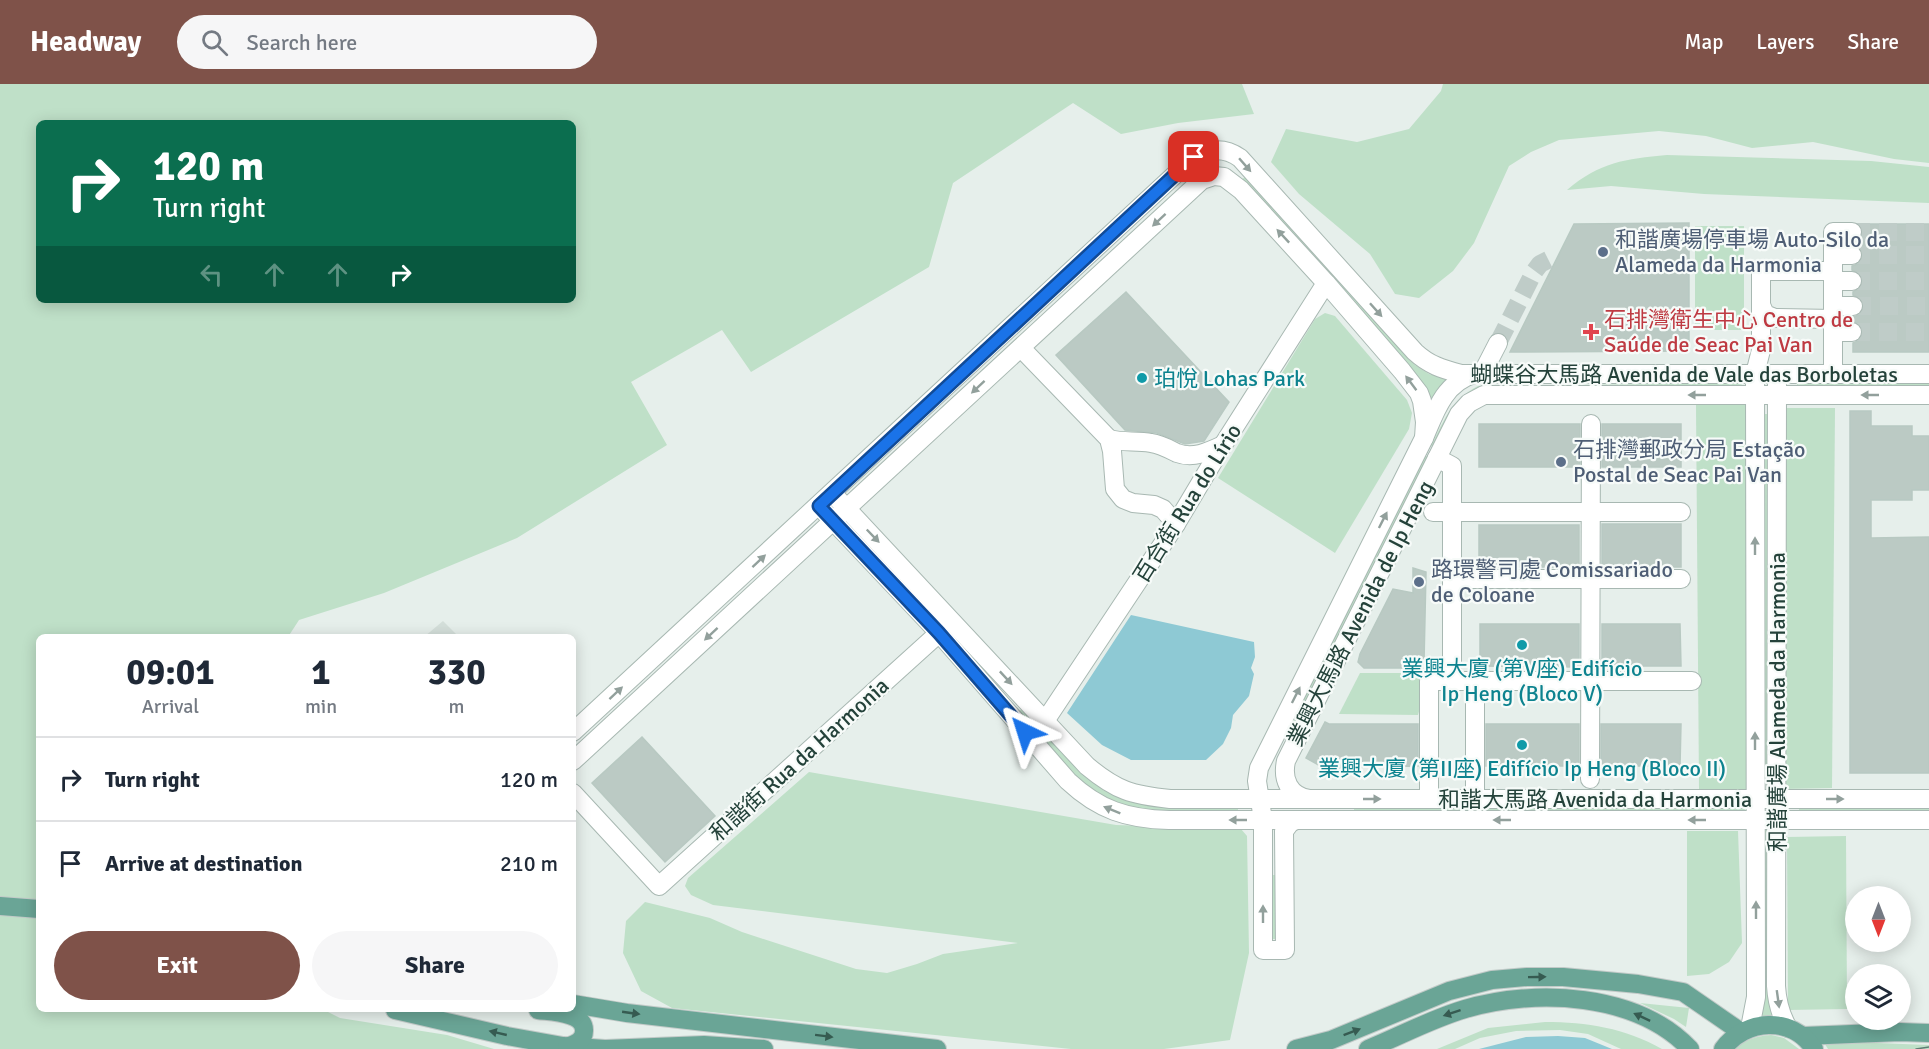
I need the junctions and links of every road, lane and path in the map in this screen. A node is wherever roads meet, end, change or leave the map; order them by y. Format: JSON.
{"nodes":[{"id":1,"x":1852,"y":232,"type":"tunnel mouth"},
{"id":2,"x":1852,"y":255,"type":"tunnel mouth"},
{"id":3,"x":1833,"y":269,"type":"junction"},
{"id":4,"x":1852,"y":281,"type":"tunnel mouth"},
{"id":5,"x":1326,"y":283,"type":"junction"},
{"id":6,"x":1761,"y":305,"type":"junction"},
{"id":7,"x":1853,"y":306,"type":"tunnel mouth"},
{"id":8,"x":1775,"y":318,"type":"junction"},
{"id":9,"x":1833,"y":319,"type":"junction"},
{"id":10,"x":1852,"y":332,"type":"tunnel mouth"},
{"id":11,"x":1498,"y":343,"type":"tunnel mouth"},
{"id":12,"x":1761,"y":343,"type":"junction"},
{"id":13,"x":1021,"y":348,"type":"junction"},
{"id":14,"x":1478,"y":374,"type":"junction"},
{"id":15,"x":1755,"y":374,"type":"junction"},
{"id":16,"x":1777,"y":374,"type":"junction"},
{"id":17,"x":1833,"y":374,"type":"junction"},
{"id":18,"x":1929,"y":374,"type":"edge"},
{"id":19,"x":1755,"y":395,"type":"junction"},
{"id":20,"x":1777,"y":395,"type":"junction"},
{"id":21,"x":1929,"y":395,"type":"edge"},
{"id":22,"x":1459,"y":414,"type":"joint"},
{"id":23,"x":1591,"y":424,"type":"dead end"},
{"id":24,"x":1424,"y":438,"type":"junction"},
{"id":25,"x":1109,"y":439,"type":"junction"},
{"id":26,"x":1222,"y":446,"type":"junction"},
{"id":27,"x":1437,"y":458,"type":"junction"},
{"id":28,"x":833,"y":494,"type":"junction"},
{"id":29,"x":819,"y":506,"type":"junction"},
{"id":30,"x":1433,"y":512,"type":"dead end"},
{"id":31,"x":1452,"y":512,"type":"junction"},
{"id":32,"x":1591,"y":512,"type":"junction"},
{"id":33,"x":1681,"y":512,"type":"dead end"},
{"id":34,"x":840,"y":515,"type":"junction"},
{"id":35,"x":1176,"y":524,"type":"junction"},
{"id":36,"x":1452,"y":579,"type":"junction"},
{"id":37,"x":1590,"y":579,"type":"junction"},
{"id":38,"x":1681,"y":579,"type":"dead end"},
{"id":39,"x":939,"y":633,"type":"junction"},
{"id":40,"x":1452,"y":681,"type":"junction"},
{"id":41,"x":1475,"y":681,"type":"junction"},
{"id":42,"x":1590,"y":681,"type":"junction"},
{"id":43,"x":1692,"y":681,"type":"dead end"},
{"id":44,"x":1045,"y":720,"type":"junction"},
{"id":45,"x":576,"y":729,"type":"edge"},
{"id":46,"x":576,"y":757,"type":"edge"},
{"id":47,"x":1259,"y":768,"type":"junction"},
{"id":48,"x":1590,"y":779,"type":"dead end"},
{"id":49,"x":576,"y":796,"type":"edge"},
{"id":50,"x":1220,"y":799,"type":"junction"},
{"id":51,"x":1260,"y":799,"type":"junction"},
{"id":52,"x":1314,"y":799,"type":"junction"},
{"id":53,"x":1430,"y":799,"type":"junction"},
{"id":54,"x":1475,"y":799,"type":"junction"},
{"id":55,"x":1755,"y":799,"type":"junction"},
{"id":56,"x":1776,"y":799,"type":"junction"},
{"id":57,"x":1929,"y":799,"type":"edge"},
{"id":58,"x":1263,"y":820,"type":"junction"},
{"id":59,"x":1296,"y":820,"type":"junction"},
{"id":60,"x":1755,"y":820,"type":"junction"},
{"id":61,"x":1776,"y":820,"type":"junction"},
{"id":62,"x":1929,"y":820,"type":"edge"},
{"id":63,"x":0,"y":906,"type":"edge"},
{"id":64,"x":36,"y":909,"type":"edge"},
{"id":65,"x":576,"y":1004,"type":"edge"},
{"id":66,"x":404,"y":1012,"type":"edge"},
{"id":67,"x":550,"y":1012,"type":"edge"},
{"id":68,"x":1746,"y":1030,"type":"junction"},
{"id":69,"x":1929,"y":1033,"type":"edge"},
{"id":70,"x":1801,"y":1038,"type":"edge"},
{"id":71,"x":567,"y":1047,"type":"junction"},
{"id":72,"x":635,"y":1048,"type":"edge"},
{"id":73,"x":764,"y":1049,"type":"edge"},
{"id":74,"x":937,"y":1049,"type":"edge"},
{"id":75,"x":1296,"y":1049,"type":"edge"},
{"id":76,"x":1368,"y":1049,"type":"edge"},
{"id":77,"x":1690,"y":1049,"type":"edge"},
{"id":78,"x":1722,"y":1049,"type":"edge"}],
"edges":[{"from":1,"to":3,"type":"street"},
{"from":2,"to":3,"type":"street"},
{"from":3,"to":4,"type":"street"},
{"from":3,"to":6,"type":"street"},
{"from":3,"to":9,"type":"street"},
{"from":5,"to":13,"type":"street","one_way":true},
{"from":24,"to":5,"type":"street","one_way":true},
{"from":5,"to":26,"type":"street","name":"百合街 Rua do Lírio"},
{"from":6,"to":8,"type":"street"},
{"from":6,"to":12,"type":"street"},
{"from":7,"to":9,"type":"street"},
{"from":8,"to":9,"type":"street"},
{"from":8,"to":12,"type":"street"},
{"from":9,"to":10,"type":"street"},
{"from":9,"to":17,"type":"street"},
{"from":11,"to":14,"type":"street"},
{"from":12,"to":15,"type":"street","name":"和諧廣場 Alameda da Harmonia"},
{"from":12,"to":16,"type":"street"},
{"from":13,"to":25,"type":"street"},
{"from":13,"to":34,"type":"street","one_way":true},
{"from":14,"to":15,"type":"street","name":"蝴蝶谷大馬路 Avenida de Vale das Borboletas"},
{"from":14,"to":24,"type":"street","name":"業興大馬路 Avenida de Ip Heng"},
{"from":28,"to":14,"type":"street","name":"蝴蝶谷大馬路 Avenida de Vale das Borboletas","one_way":true},
{"from":15,"to":16,"type":"street","name":"蝴蝶谷大馬路 Avenida de Vale das Borboletas"},
{"from":15,"to":19,"type":"street","name":"和諧廣場 Alameda da Harmonia"},
{"from":16,"to":17,"type":"street","name":"蝴蝶谷大馬路 Avenida de Vale das Borboletas"},
{"from":16,"to":20,"type":"street","name":"和諧廣場 Alameda da Harmonia"},
{"from":17,"to":18,"type":"street","name":"蝴蝶谷大馬路 Avenida de Vale das Borboletas"},
{"from":19,"to":20,"type":"street","name":"蝴蝶谷大馬路 Avenida de Vale das Borboletas"},
{"from":19,"to":22,"type":"street","name":"蝴蝶谷大馬路 Avenida de Vale das Borboletas","one_way":true},
{"from":55,"to":19,"type":"street","name":"和諧廣場 Alameda da Harmonia","one_way":true},
{"from":21,"to":20,"type":"street","name":"蝴蝶谷大馬路 Avenida de Vale das Borboletas","one_way":true},
{"from":20,"to":56,"type":"street","name":"和諧廣場 Alameda da Harmonia"},
{"from":22,"to":27,"type":"street","name":"業興大馬路 Avenida de Ip Heng"},
{"from":23,"to":32,"type":"street"},
{"from":47,"to":24,"type":"street","name":"業興大馬路 Avenida de Ip Heng","one_way":true},
{"from":25,"to":26,"type":"street"},
{"from":25,"to":35,"type":"street"},
{"from":26,"to":35,"type":"street","name":"百合街 Rua do Lírio"},
{"from":27,"to":31,"type":"street"},
{"from":27,"to":52,"type":"street","name":"業興大馬路 Avenida de Ip Heng"},
{"from":28,"to":29,"type":"street","name":"蝴蝶谷大馬路 Avenida de Vale das Borboletas"},
{"from":28,"to":34,"type":"street","name":"和諧大馬路 Avenida da Harmonia"},
{"from":29,"to":34,"type":"street","name":"和諧大馬路 Avenida da Harmonia"},
{"from":45,"to":29,"type":"street","name":"蝴蝶谷大馬路 Avenida de Vale das Borboletas","one_way":true},
{"from":30,"to":31,"type":"street"},
{"from":31,"to":32,"type":"street"},
{"from":31,"to":36,"type":"street"},
{"from":32,"to":33,"type":"street"},
{"from":32,"to":37,"type":"street"},
{"from":34,"to":39,"type":"street","name":"和諧大馬路 Avenida da Harmonia"},
{"from":34,"to":44,"type":"street","name":"和諧大馬路 Avenida da Harmonia","one_way":true},
{"from":34,"to":46,"type":"street","one_way":true},
{"from":35,"to":44,"type":"street","name":"百合街 Rua do Lírio"},
{"from":36,"to":37,"type":"street"},
{"from":36,"to":40,"type":"street"},
{"from":37,"to":38,"type":"street"},
{"from":37,"to":42,"type":"street"},
{"from":39,"to":49,"type":"street","name":"和諧街 Rua da Harmonia"},
{"from":58,"to":39,"type":"street","name":"和諧大馬路 Avenida da Harmonia","one_way":true},
{"from":40,"to":41,"type":"street"},
{"from":40,"to":53,"type":"street"},
{"from":41,"to":42,"type":"street"},
{"from":41,"to":54,"type":"street"},
{"from":42,"to":43,"type":"street"},
{"from":42,"to":48,"type":"street"},
{"from":44,"to":50,"type":"street","name":"和諧大馬路 Avenida da Harmonia"},
{"from":47,"to":50,"type":"street"},
{"from":47,"to":51,"type":"street"},
{"from":50,"to":51,"type":"street","name":"和諧大馬路 Avenida da Harmonia"},
{"from":51,"to":52,"type":"street","name":"和諧大馬路 Avenida da Harmonia"},
{"from":51,"to":58,"type":"street"},
{"from":52,"to":53,"type":"street","name":"和諧大馬路 Avenida da Harmonia","one_way":true},
{"from":53,"to":54,"type":"street","name":"和諧大馬路 Avenida da Harmonia"},
{"from":54,"to":55,"type":"street","name":"和諧大馬路 Avenida da Harmonia"},
{"from":55,"to":56,"type":"street","name":"和諧大馬路 Avenida da Harmonia"},
{"from":55,"to":60,"type":"street","name":"和諧廣場 Alameda da Harmonia"},
{"from":56,"to":57,"type":"street","name":"和諧大馬路 Avenida da Harmonia","one_way":true},
{"from":56,"to":61,"type":"street","name":"和諧廣場 Alameda da Harmonia"},
{"from":58,"to":59,"type":"street","name":"和諧大馬路 Avenida da Harmonia"},
{"from":59,"to":58,"type":"street","one_way":true},
{"from":60,"to":59,"type":"street","name":"和諧大馬路 Avenida da Harmonia","one_way":true},
{"from":60,"to":61,"type":"street","name":"和諧大馬路 Avenida da Harmonia"},
{"from":68,"to":60,"type":"street","name":"和諧廣場 Alameda da Harmonia","one_way":true},
{"from":61,"to":62,"type":"street","name":"和諧大馬路 Avenida da Harmonia"},
{"from":61,"to":70,"type":"street","name":"和諧廣場 Alameda da Harmonia","one_way":true},
{"from":63,"to":64,"type":"main road"},
{"from":65,"to":74,"type":"main road","one_way":true},
{"from":71,"to":66,"type":"main road","one_way":true},
{"from":67,"to":71,"type":"main road"},
{"from":68,"to":70,"type":"main road"},
{"from":75,"to":68,"type":"main road","one_way":true},
{"from":68,"to":78,"type":"main road"},
{"from":69,"to":70,"type":"main road"},
{"from":71,"to":72,"type":"main road"},
{"from":72,"to":73,"type":"main road"},
{"from":77,"to":76,"type":"main road","one_way":true}]}
